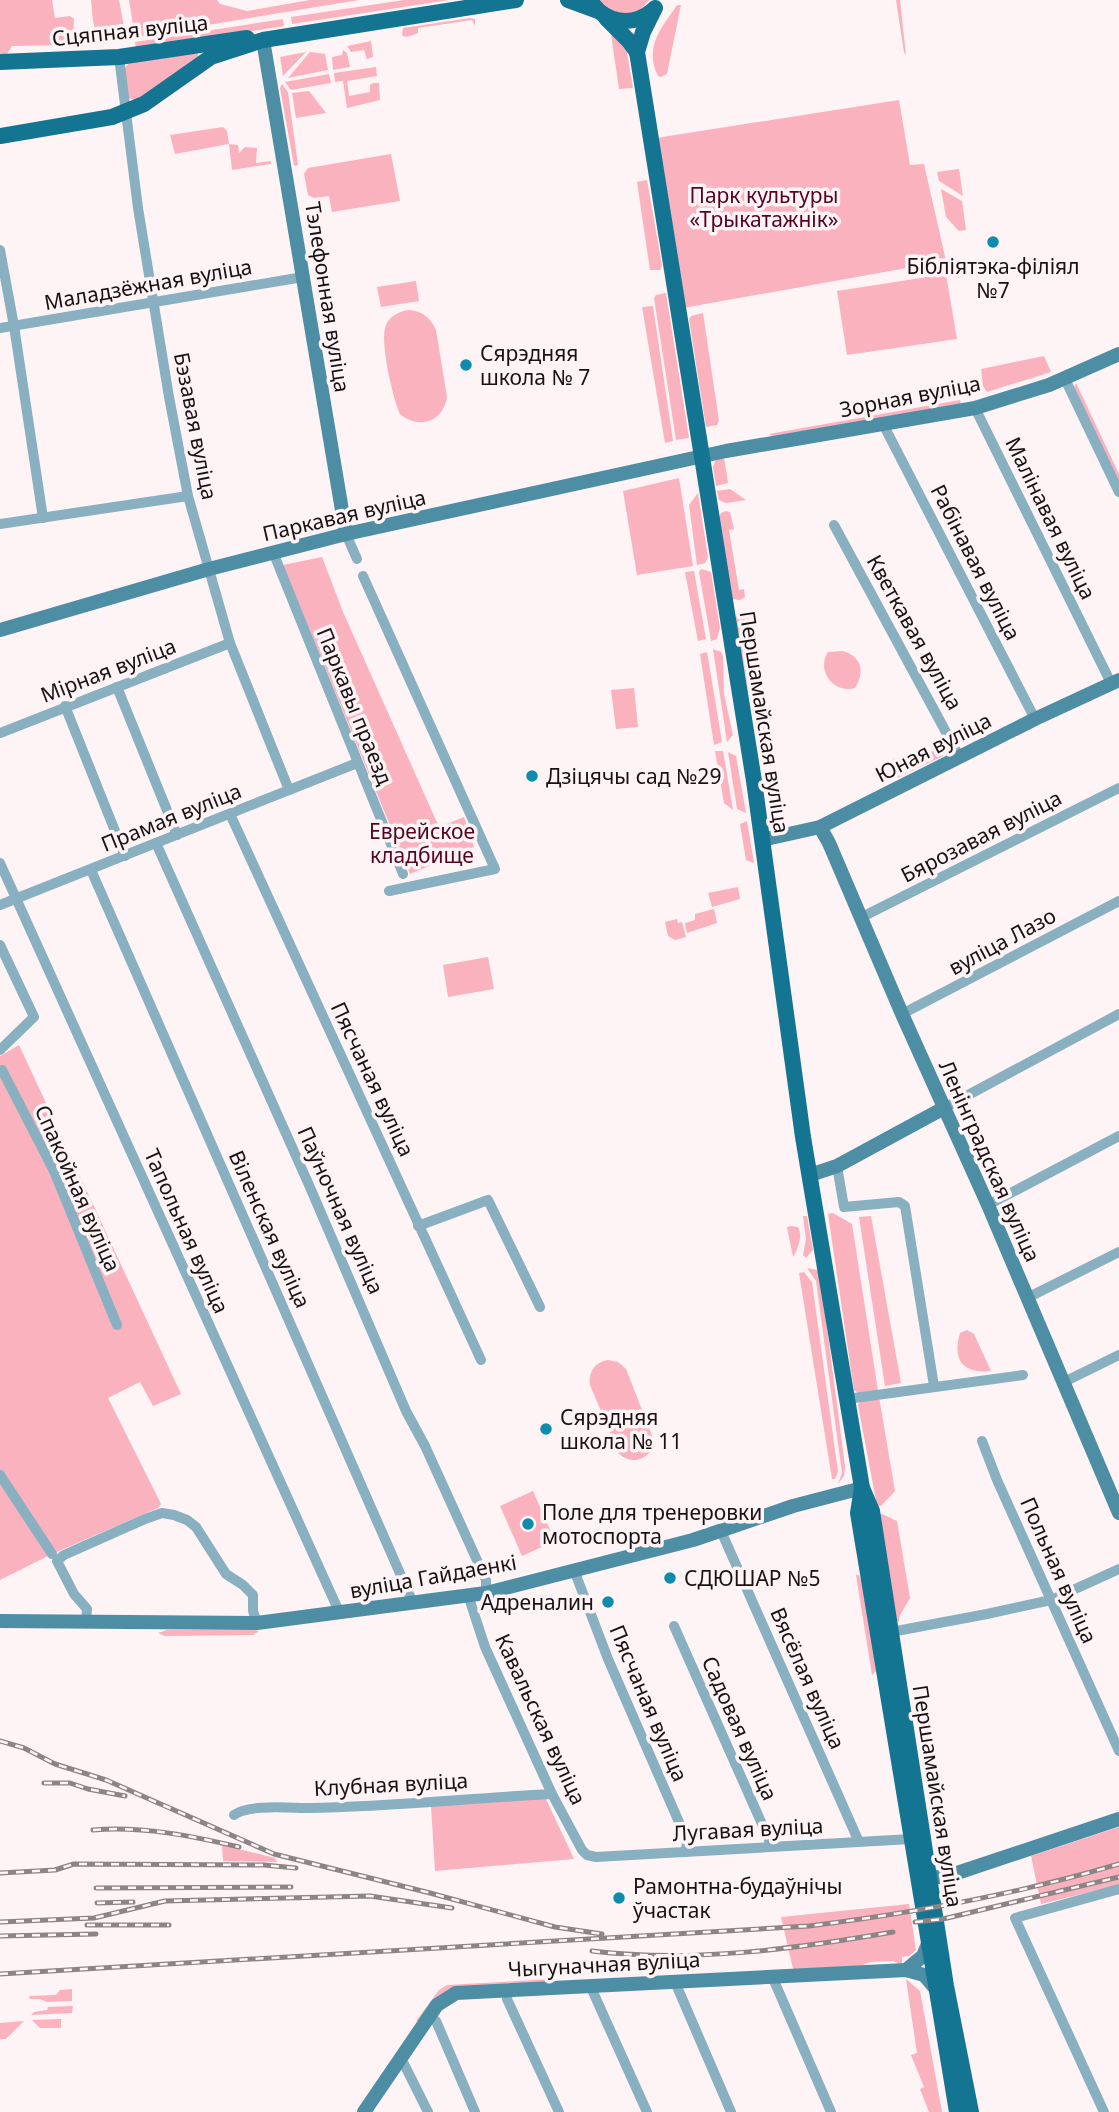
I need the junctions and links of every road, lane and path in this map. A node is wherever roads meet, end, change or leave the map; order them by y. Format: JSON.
{"nodes":[{"id":1,"x":516,"y":0,"type":"edge"},
{"id":2,"x":568,"y":0,"type":"edge"},
{"id":3,"x":657,"y":4,"type":"edge"},
{"id":4,"x":597,"y":9,"type":"edge"},
{"id":5,"x":263,"y":40,"type":"junction"},
{"id":6,"x":637,"y":52,"type":"junction"},
{"id":7,"x":119,"y":57,"type":"junction"},
{"id":8,"x":0,"y":62,"type":"edge"},
{"id":9,"x":124,"y":112,"type":"junction"},
{"id":10,"x":0,"y":136,"type":"edge"},
{"id":11,"x":0,"y":250,"type":"edge"},
{"id":12,"x":303,"y":277,"type":"junction"},
{"id":13,"x":154,"y":302,"type":"junction"},
{"id":14,"x":14,"y":326,"type":"junction"},
{"id":15,"x":0,"y":328,"type":"edge"},
{"id":16,"x":1119,"y":354,"type":"edge"},
{"id":17,"x":1065,"y":379,"type":"junction"},
{"id":18,"x":975,"y":408,"type":"junction"},
{"id":19,"x":883,"y":424,"type":"junction"},
{"id":20,"x":701,"y":456,"type":"junction"},
{"id":21,"x":1119,"y":492,"type":"edge"},
{"id":22,"x":188,"y":496,"type":"junction"},
{"id":23,"x":43,"y":518,"type":"junction"},
{"id":24,"x":0,"y":524,"type":"edge"},
{"id":25,"x":834,"y":525,"type":"dead end"},
{"id":26,"x":346,"y":534,"type":"junction"},
{"id":27,"x":273,"y":552,"type":"junction"},
{"id":28,"x":357,"y":559,"type":"dead end"},
{"id":29,"x":209,"y":569,"type":"junction"},
{"id":30,"x":363,"y":576,"type":"dead end"},
{"id":31,"x":0,"y":630,"type":"edge"},
{"id":32,"x":230,"y":643,"type":"junction"},
{"id":33,"x":1115,"y":681,"type":"edge"},
{"id":34,"x":117,"y":687,"type":"junction"},
{"id":35,"x":65,"y":706,"type":"junction"},
{"id":36,"x":1035,"y":719,"type":"junction"},
{"id":37,"x":0,"y":733,"type":"edge"},
{"id":38,"x":960,"y":758,"type":"junction"},
{"id":39,"x":357,"y":763,"type":"junction"},
{"id":40,"x":1119,"y":788,"type":"edge"},
{"id":41,"x":289,"y":790,"type":"junction"},
{"id":42,"x":230,"y":814,"type":"junction"},
{"id":43,"x":820,"y":827,"type":"junction"},
{"id":44,"x":177,"y":835,"type":"junction"},
{"id":45,"x":762,"y":840,"type":"junction"},
{"id":46,"x":156,"y":843,"type":"junction"},
{"id":47,"x":125,"y":856,"type":"junction"},
{"id":48,"x":0,"y":863,"type":"edge"},
{"id":49,"x":91,"y":870,"type":"junction"},
{"id":50,"x":403,"y":874,"type":"dead end"},
{"id":51,"x":389,"y":891,"type":"dead end"},
{"id":52,"x":16,"y":898,"type":"junction"},
{"id":53,"x":1119,"y":901,"type":"edge"},
{"id":54,"x":0,"y":905,"type":"edge"},
{"id":55,"x":860,"y":918,"type":"junction"},
{"id":56,"x":0,"y":945,"type":"edge"},
{"id":57,"x":902,"y":1014,"type":"junction"},
{"id":58,"x":1119,"y":1014,"type":"edge"},
{"id":59,"x":0,"y":1050,"type":"edge"},
{"id":60,"x":0,"y":1071,"type":"edge"},
{"id":61,"x":944,"y":1108,"type":"junction"},
{"id":62,"x":1119,"y":1136,"type":"edge"},
{"id":63,"x":837,"y":1167,"type":"junction"},
{"id":64,"x":810,"y":1175,"type":"junction"},
{"id":65,"x":988,"y":1205,"type":"junction"},
{"id":66,"x":418,"y":1226,"type":"junction"},
{"id":67,"x":1119,"y":1252,"type":"edge"},
{"id":68,"x":1027,"y":1298,"type":"junction"},
{"id":69,"x":540,"y":1307,"type":"dead end"},
{"id":70,"x":117,"y":1325,"type":"dead end"},
{"id":71,"x":1119,"y":1355,"type":"edge"},
{"id":72,"x":481,"y":1360,"type":"dead end"},
{"id":73,"x":1023,"y":1374,"type":"dead end"},
{"id":74,"x":1062,"y":1383,"type":"junction"},
{"id":75,"x":934,"y":1386,"type":"junction"},
{"id":76,"x":847,"y":1399,"type":"junction"},
{"id":77,"x":982,"y":1441,"type":"dead end"},
{"id":78,"x":0,"y":1475,"type":"edge"},
{"id":79,"x":862,"y":1488,"type":"junction"},
{"id":80,"x":1119,"y":1513,"type":"edge"},
{"id":81,"x":721,"y":1531,"type":"junction"},
{"id":82,"x":52,"y":1554,"type":"dead end"},
{"id":83,"x":1119,"y":1569,"type":"edge"},
{"id":84,"x":574,"y":1570,"type":"junction"},
{"id":85,"x":486,"y":1593,"type":"junction"},
{"id":86,"x":468,"y":1595,"type":"junction"},
{"id":87,"x":1051,"y":1600,"type":"junction"},
{"id":88,"x":413,"y":1603,"type":"junction"},
{"id":89,"x":338,"y":1614,"type":"junction"},
{"id":90,"x":0,"y":1621,"type":"edge"},
{"id":91,"x":86,"y":1622,"type":"junction"},
{"id":92,"x":257,"y":1623,"type":"junction"},
{"id":93,"x":674,"y":1626,"type":"dead end"},
{"id":94,"x":891,"y":1632,"type":"junction"},
{"id":95,"x":1119,"y":1751,"type":"edge"},
{"id":96,"x":552,"y":1794,"type":"junction"},
{"id":97,"x":234,"y":1815,"type":"dead end"},
{"id":98,"x":1119,"y":1819,"type":"edge"},
{"id":99,"x":911,"y":1839,"type":"junction"},
{"id":100,"x":859,"y":1842,"type":"junction"},
{"id":101,"x":770,"y":1847,"type":"junction"},
{"id":102,"x":685,"y":1852,"type":"junction"},
{"id":103,"x":587,"y":1855,"type":"joint"},
{"id":104,"x":930,"y":1878,"type":"junction"},
{"id":105,"x":1119,"y":1889,"type":"edge"},
{"id":106,"x":928,"y":1944,"type":"junction"},
{"id":107,"x":906,"y":1970,"type":"junction"},
{"id":108,"x":776,"y":1977,"type":"junction"},
{"id":109,"x":674,"y":1982,"type":"junction"},
{"id":110,"x":592,"y":1986,"type":"junction"},
{"id":111,"x":935,"y":1989,"type":"junction"},
{"id":112,"x":508,"y":1990,"type":"junction"},
{"id":113,"x":430,"y":2017,"type":"junction"},
{"id":114,"x":399,"y":2060,"type":"junction"},
{"id":115,"x":364,"y":2112,"type":"edge"},
{"id":116,"x":428,"y":2112,"type":"edge"},
{"id":117,"x":475,"y":2112,"type":"edge"},
{"id":118,"x":559,"y":2112,"type":"edge"},
{"id":119,"x":647,"y":2112,"type":"edge"},
{"id":120,"x":731,"y":2112,"type":"edge"},
{"id":121,"x":831,"y":2112,"type":"edge"},
{"id":122,"x":957,"y":2112,"type":"edge"},
{"id":123,"x":971,"y":2112,"type":"edge"},
{"id":124,"x":1104,"y":2112,"type":"edge"}],
"edges":[{"from":1,"to":5,"type":"main road"},
{"from":2,"to":4,"type":"main road"},
{"from":3,"to":4,"type":"main road"},
{"from":3,"to":6,"type":"main road","name":"Першамайская вуліца"},
{"from":4,"to":6,"type":"main road"},
{"from":5,"to":7,"type":"main road","name":"Сцяпная вуліца"},
{"from":5,"to":9,"type":"main road"},
{"from":5,"to":12,"type":"street","name":"Тэлефонная вуліца"},
{"from":6,"to":20,"type":"main road","name":"Першамайская вуліца"},
{"from":7,"to":8,"type":"main road","name":"Сцяпная вуліца"},
{"from":7,"to":9,"type":"street","name":"Бэзавая вуліца"},
{"from":9,"to":10,"type":"main road"},
{"from":9,"to":13,"type":"street","name":"Бэзавая вуліца"},
{"from":11,"to":14,"type":"street"},
{"from":12,"to":13,"type":"street","name":"Маладзёжная вуліца"},
{"from":12,"to":26,"type":"street","name":"Тэлефонная вуліца"},
{"from":13,"to":14,"type":"street","name":"Маладзёжная вуліца"},
{"from":13,"to":22,"type":"street","name":"Бэзавая вуліца"},
{"from":14,"to":15,"type":"street","name":"Маладзёжная вуліца"},
{"from":14,"to":23,"type":"street"},
{"from":16,"to":17,"type":"street","name":"Зорная вуліца"},
{"from":17,"to":18,"type":"street","name":"Зорная вуліца"},
{"from":17,"to":21,"type":"street"},
{"from":18,"to":19,"type":"street","name":"Зорная вуліца"},
{"from":18,"to":33,"type":"street","name":"Малінавая вуліца"},
{"from":19,"to":20,"type":"street","name":"Зорная вуліца"},
{"from":19,"to":36,"type":"street","name":"Рабінавая вуліца"},
{"from":20,"to":26,"type":"street","name":"Паркавая вуліца"},
{"from":20,"to":45,"type":"main road","name":"Першамайская вуліца"},
{"from":22,"to":23,"type":"street"},
{"from":22,"to":29,"type":"street","name":"Бэзавая вуліца"},
{"from":23,"to":24,"type":"street"},
{"from":25,"to":38,"type":"street","name":"Кветкавая вуліца"},
{"from":26,"to":27,"type":"street","name":"Паркавая вуліца"},
{"from":26,"to":28,"type":"street","name":"Тэлефонная вуліца"},
{"from":27,"to":29,"type":"street","name":"Паркавая вуліца"},
{"from":27,"to":39,"type":"street","name":"Паркавы праезд"},
{"from":29,"to":31,"type":"street","name":"Паркавая вуліца"},
{"from":29,"to":32,"type":"street","name":"Бэзавая вуліца"},
{"from":30,"to":51,"type":"street"},
{"from":32,"to":34,"type":"street","name":"Мірная вуліца"},
{"from":32,"to":41,"type":"street","name":"Бэзавая вуліца"},
{"from":33,"to":36,"type":"street","name":"Юная вуліца"},
{"from":34,"to":35,"type":"street","name":"Мірная вуліца"},
{"from":34,"to":44,"type":"street"},
{"from":35,"to":37,"type":"street","name":"Мірная вуліца"},
{"from":35,"to":47,"type":"street"},
{"from":36,"to":38,"type":"street","name":"Юная вуліца"},
{"from":38,"to":43,"type":"street","name":"Юная вуліца"},
{"from":39,"to":41,"type":"street","name":"Прамая вуліца"},
{"from":39,"to":50,"type":"street","name":"Паркавы праезд"},
{"from":40,"to":55,"type":"street","name":"Бярозавая вуліца"},
{"from":41,"to":42,"type":"street","name":"Прамая вуліца"},
{"from":42,"to":44,"type":"street","name":"Прамая вуліца"},
{"from":42,"to":66,"type":"street","name":"Пясчаная вуліца"},
{"from":43,"to":45,"type":"street","name":"Юная вуліца"},
{"from":43,"to":55,"type":"street","name":"Ленінградская вуліца"},
{"from":44,"to":46,"type":"street","name":"Прамая вуліца"},
{"from":45,"to":64,"type":"main road","name":"Першамайская вуліца"},
{"from":46,"to":47,"type":"street","name":"Прамая вуліца"},
{"from":46,"to":85,"type":"street","name":"Паўночная вуліца"},
{"from":47,"to":49,"type":"street","name":"Прамая вуліца"},
{"from":48,"to":52,"type":"street","name":"Тапольная вуліца"},
{"from":49,"to":52,"type":"street","name":"Прамая вуліца"},
{"from":49,"to":88,"type":"street","name":"Віленская вуліца"},
{"from":52,"to":54,"type":"street","name":"Прамая вуліца"},
{"from":52,"to":89,"type":"street","name":"Тапольная вуліца"},
{"from":53,"to":57,"type":"street","name":"вуліца Лазо"},
{"from":55,"to":57,"type":"street","name":"Ленінградская вуліца"},
{"from":56,"to":59,"type":"street"},
{"from":57,"to":61,"type":"street","name":"Ленінградская вуліца"},
{"from":58,"to":61,"type":"street"},
{"from":60,"to":70,"type":"street","name":"Спакойная вуліца"},
{"from":61,"to":63,"type":"street"},
{"from":61,"to":65,"type":"street","name":"Ленінградская вуліца"},
{"from":62,"to":65,"type":"street"},
{"from":63,"to":64,"type":"street"},
{"from":63,"to":75,"type":"street"},
{"from":64,"to":76,"type":"main road","name":"Першамайская вуліца"},
{"from":65,"to":68,"type":"street","name":"Ленінградская вуліца"},
{"from":66,"to":69,"type":"street"},
{"from":66,"to":72,"type":"street","name":"Пясчаная вуліца"},
{"from":67,"to":68,"type":"street"},
{"from":68,"to":74,"type":"street","name":"Ленінградская вуліца"},
{"from":71,"to":74,"type":"street"},
{"from":73,"to":75,"type":"street"},
{"from":74,"to":80,"type":"street","name":"Ленінградская вуліца"},
{"from":75,"to":76,"type":"street"},
{"from":76,"to":79,"type":"main road","name":"Першамайская вуліца"},
{"from":77,"to":87,"type":"street","name":"Польная вуліца"},
{"from":78,"to":82,"type":"street"},
{"from":79,"to":81,"type":"street","name":"вуліца Гайдаенкі"},
{"from":79,"to":94,"type":"main road","name":"Першамайская вуліца"},
{"from":79,"to":99,"type":"main road","name":"Першамайская вуліца"},
{"from":81,"to":84,"type":"street","name":"вуліца Гайдаенкі"},
{"from":81,"to":100,"type":"street","name":"Вясёлая вуліца"},
{"from":83,"to":87,"type":"street"},
{"from":84,"to":85,"type":"street","name":"вуліца Гайдаенкі"},
{"from":84,"to":102,"type":"street","name":"Пясчаная вуліца"},
{"from":85,"to":86,"type":"street","name":"вуліца Гайдаенкі"},
{"from":86,"to":88,"type":"street","name":"вуліца Гайдаенкі"},
{"from":86,"to":96,"type":"street","name":"Кавальская вуліца"},
{"from":87,"to":94,"type":"street"},
{"from":87,"to":95,"type":"street","name":"Польная вуліца"},
{"from":88,"to":89,"type":"street","name":"вуліца Гайдаенкі"},
{"from":89,"to":92,"type":"street","name":"вуліца Гайдаенкі"},
{"from":90,"to":91,"type":"street","name":"вуліца Гайдаенкі"},
{"from":91,"to":92,"type":"street","name":"вуліца Гайдаенкі"},
{"from":91,"to":92,"type":"street"},
{"from":93,"to":101,"type":"street","name":"Садовая вуліца"},
{"from":94,"to":104,"type":"main road","name":"Першамайская вуліца"},
{"from":96,"to":97,"type":"street","name":"Клубная вуліца"},
{"from":96,"to":103,"type":"street","name":"Кавальская вуліца"},
{"from":98,"to":104,"type":"street"},
{"from":99,"to":100,"type":"street","name":"Лугавая вуліца"},
{"from":99,"to":106,"type":"main road","name":"Першамайская вуліца"},
{"from":100,"to":101,"type":"street","name":"Лугавая вуліца"},
{"from":101,"to":102,"type":"street","name":"Лугавая вуліца"},
{"from":102,"to":103,"type":"street","name":"Лугавая вуліца"},
{"from":104,"to":123,"type":"main road","name":"Першамайская вуліца"},
{"from":105,"to":124,"type":"street"},
{"from":106,"to":107,"type":"street"},
{"from":106,"to":111,"type":"main road","name":"Першамайская вуліца"},
{"from":107,"to":108,"type":"street","name":"Чыгуначная вуліца"},
{"from":107,"to":111,"type":"street"},
{"from":108,"to":109,"type":"street","name":"Чыгуначная вуліца"},
{"from":108,"to":121,"type":"street"},
{"from":109,"to":110,"type":"street","name":"Чыгуначная вуліца"},
{"from":109,"to":120,"type":"street"},
{"from":110,"to":112,"type":"street","name":"Чыгуначная вуліца"},
{"from":110,"to":119,"type":"street"},
{"from":111,"to":122,"type":"main road","name":"Першамайская вуліца"},
{"from":112,"to":113,"type":"street","name":"Чыгуначная вуліца"},
{"from":112,"to":118,"type":"street"},
{"from":113,"to":114,"type":"street","name":"Чыгуначная вуліца"},
{"from":113,"to":117,"type":"street"},
{"from":114,"to":115,"type":"street","name":"Чыгуначная вуліца"},
{"from":114,"to":116,"type":"street"}]}
